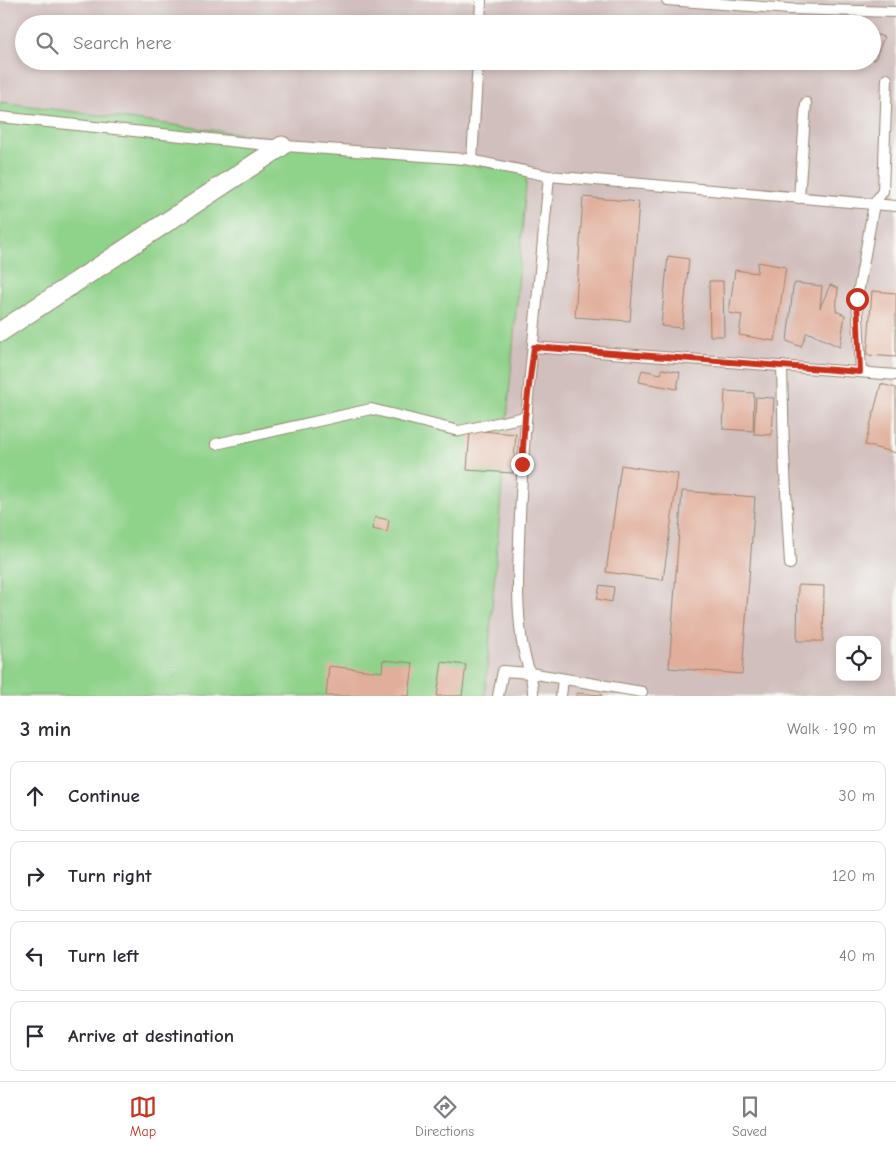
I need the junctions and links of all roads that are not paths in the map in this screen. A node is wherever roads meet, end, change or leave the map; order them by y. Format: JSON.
{"nodes":[{"id":1,"x":481,"y":0,"type":"edge"},
{"id":2,"x":667,"y":0,"type":"edge"},
{"id":3,"x":896,"y":12,"type":"edge"},
{"id":4,"x":480,"y":15,"type":"edge"},
{"id":5,"x":477,"y":70,"type":"edge"},
{"id":6,"x":887,"y":79,"type":"dead end"},
{"id":7,"x":806,"y":103,"type":"dead end"},
{"id":8,"x":0,"y":117,"type":"edge"},
{"id":9,"x":282,"y":146,"type":"junction"},
{"id":10,"x":472,"y":160,"type":"junction"},
{"id":11,"x":549,"y":176,"type":"junction"},
{"id":12,"x":799,"y":198,"type":"junction"},
{"id":13,"x":874,"y":204,"type":"junction"},
{"id":14,"x":896,"y":206,"type":"edge"},
{"id":15,"x":0,"y":332,"type":"edge"},
{"id":16,"x":534,"y":347,"type":"junction"},
{"id":17,"x":782,"y":366,"type":"junction"},
{"id":18,"x":860,"y":372,"type":"junction"},
{"id":19,"x":896,"y":375,"type":"edge"},
{"id":20,"x":525,"y":417,"type":"junction"},
{"id":21,"x":216,"y":444,"type":"dead end"},
{"id":22,"x":790,"y":564,"type":"dead end"},
{"id":23,"x":530,"y":673,"type":"junction"},
{"id":24,"x":563,"y":679,"type":"junction"},
{"id":25,"x":642,"y":692,"type":"dead end"},
{"id":26,"x":498,"y":696,"type":"edge"},
{"id":27,"x":533,"y":696,"type":"edge"},
{"id":28,"x":561,"y":696,"type":"edge"}],
"edges":[{"from":1,"to":4,"type":"lane"},
{"from":2,"to":3,"type":"lane"},
{"from":5,"to":10,"type":"lane"},
{"from":6,"to":13,"type":"lane"},
{"from":7,"to":12,"type":"lane"},
{"from":8,"to":9,"type":"lane"},
{"from":9,"to":10,"type":"lane"},
{"from":9,"to":15,"type":"street"},
{"from":10,"to":11,"type":"lane"},
{"from":11,"to":12,"type":"lane"},
{"from":11,"to":16,"type":"lane"},
{"from":12,"to":13,"type":"lane"},
{"from":13,"to":14,"type":"lane"},
{"from":13,"to":18,"type":"lane"},
{"from":16,"to":17,"type":"lane"},
{"from":16,"to":20,"type":"lane"},
{"from":17,"to":18,"type":"lane"},
{"from":17,"to":22,"type":"lane"},
{"from":18,"to":19,"type":"lane"},
{"from":20,"to":21,"type":"lane"},
{"from":20,"to":23,"type":"lane"},
{"from":23,"to":24,"type":"lane"},
{"from":23,"to":26,"type":"lane"},
{"from":23,"to":27,"type":"lane"},
{"from":24,"to":25,"type":"lane"},
{"from":24,"to":28,"type":"lane"}]}
